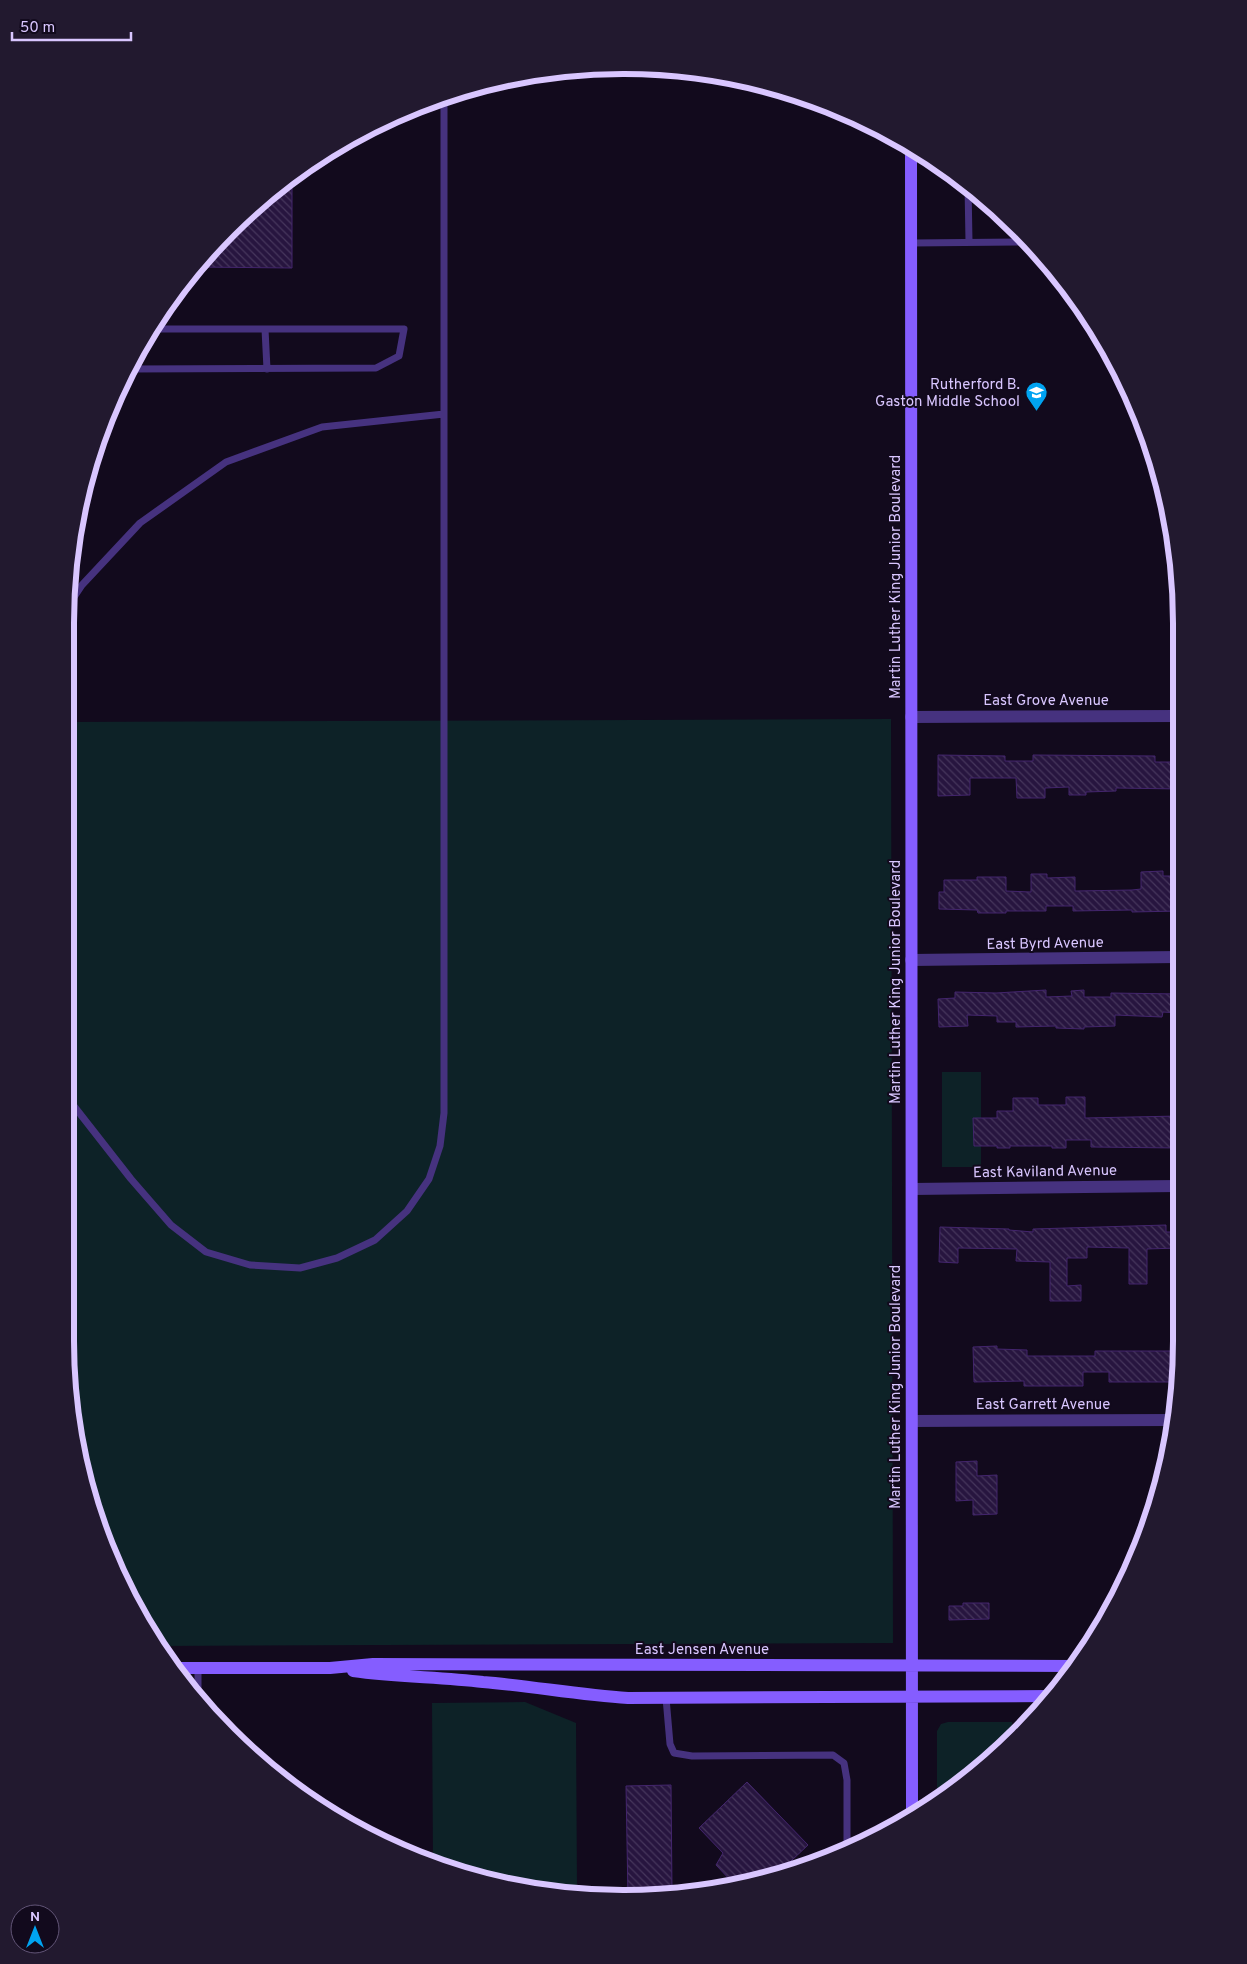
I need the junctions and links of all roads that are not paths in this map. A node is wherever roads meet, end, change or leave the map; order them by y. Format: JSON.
{"nodes":[{"id":1,"x":444,"y":104,"type":"edge"},
{"id":2,"x":911,"y":155,"type":"edge"},
{"id":3,"x":968,"y":195,"type":"edge"},
{"id":4,"x":969,"y":242,"type":"junction"},
{"id":5,"x":1019,"y":242,"type":"edge"},
{"id":6,"x":911,"y":243,"type":"junction"},
{"id":7,"x":159,"y":329,"type":"edge"},
{"id":8,"x":265,"y":329,"type":"junction"},
{"id":9,"x":136,"y":369,"type":"edge"},
{"id":10,"x":267,"y":369,"type":"junction"},
{"id":11,"x":444,"y":414,"type":"junction"},
{"id":12,"x":75,"y":595,"type":"edge"},
{"id":13,"x":1173,"y":716,"type":"edge"},
{"id":14,"x":911,"y":717,"type":"junction"},
{"id":15,"x":1173,"y":957,"type":"edge"},
{"id":16,"x":911,"y":960,"type":"junction"},
{"id":17,"x":74,"y":1106,"type":"edge"},
{"id":18,"x":1173,"y":1186,"type":"edge"},
{"id":19,"x":912,"y":1189,"type":"junction"},
{"id":20,"x":1168,"y":1420,"type":"edge"},
{"id":21,"x":912,"y":1422,"type":"junction"},
{"id":22,"x":912,"y":1666,"type":"junction"},
{"id":23,"x":1067,"y":1666,"type":"edge"},
{"id":24,"x":182,"y":1668,"type":"edge"},
{"id":25,"x":198,"y":1668,"type":"junction"},
{"id":26,"x":330,"y":1668,"type":"junction"},
{"id":27,"x":198,"y":1688,"type":"edge"},
{"id":28,"x":1043,"y":1696,"type":"edge"},
{"id":29,"x":666,"y":1698,"type":"junction"},
{"id":30,"x":912,"y":1698,"type":"junction"},
{"id":31,"x":912,"y":1808,"type":"edge"},
{"id":32,"x":847,"y":1842,"type":"edge"}],
"edges":[{"from":1,"to":11,"type":"lane"},
{"from":2,"to":6,"type":"street","name":"Martin Luther King Junior Boulevard"},
{"from":3,"to":4,"type":"lane"},
{"from":4,"to":5,"type":"lane"},
{"from":4,"to":6,"type":"lane"},
{"from":6,"to":14,"type":"street","name":"Martin Luther King Junior Boulevard"},
{"from":7,"to":8,"type":"lane"},
{"from":8,"to":10,"type":"lane"},
{"from":8,"to":10,"type":"lane"},
{"from":9,"to":10,"type":"lane"},
{"from":11,"to":12,"type":"lane"},
{"from":11,"to":17,"type":"lane"},
{"from":13,"to":14,"type":"street","name":"East Grove Avenue"},
{"from":14,"to":16,"type":"street","name":"Martin Luther King Junior Boulevard"},
{"from":15,"to":16,"type":"street","name":"East Byrd Avenue"},
{"from":16,"to":19,"type":"street","name":"Martin Luther King Junior Boulevard"},
{"from":18,"to":19,"type":"street","name":"East Kaviland Avenue"},
{"from":19,"to":21,"type":"street","name":"Martin Luther King Junior Boulevard"},
{"from":20,"to":21,"type":"street","name":"East Garrett Avenue"},
{"from":21,"to":22,"type":"street","name":"Martin Luther King Junior Boulevard"},
{"from":22,"to":23,"type":"street","name":"East Jensen Avenue"},
{"from":22,"to":26,"type":"street","name":"East Jensen Avenue"},
{"from":22,"to":30,"type":"street","name":"Martin Luther King Junior Boulevard"},
{"from":24,"to":25,"type":"street","name":"East Jensen Avenue"},
{"from":25,"to":26,"type":"street","name":"East Jensen Avenue"},
{"from":25,"to":27,"type":"lane"},
{"from":26,"to":29,"type":"street","name":"East Jensen Avenue"},
{"from":28,"to":30,"type":"street","name":"East Jensen Avenue"},
{"from":29,"to":30,"type":"street","name":"East Jensen Avenue"},
{"from":29,"to":32,"type":"lane"},
{"from":30,"to":31,"type":"street","name":"Martin Luther King Junior Boulevard"}]}
